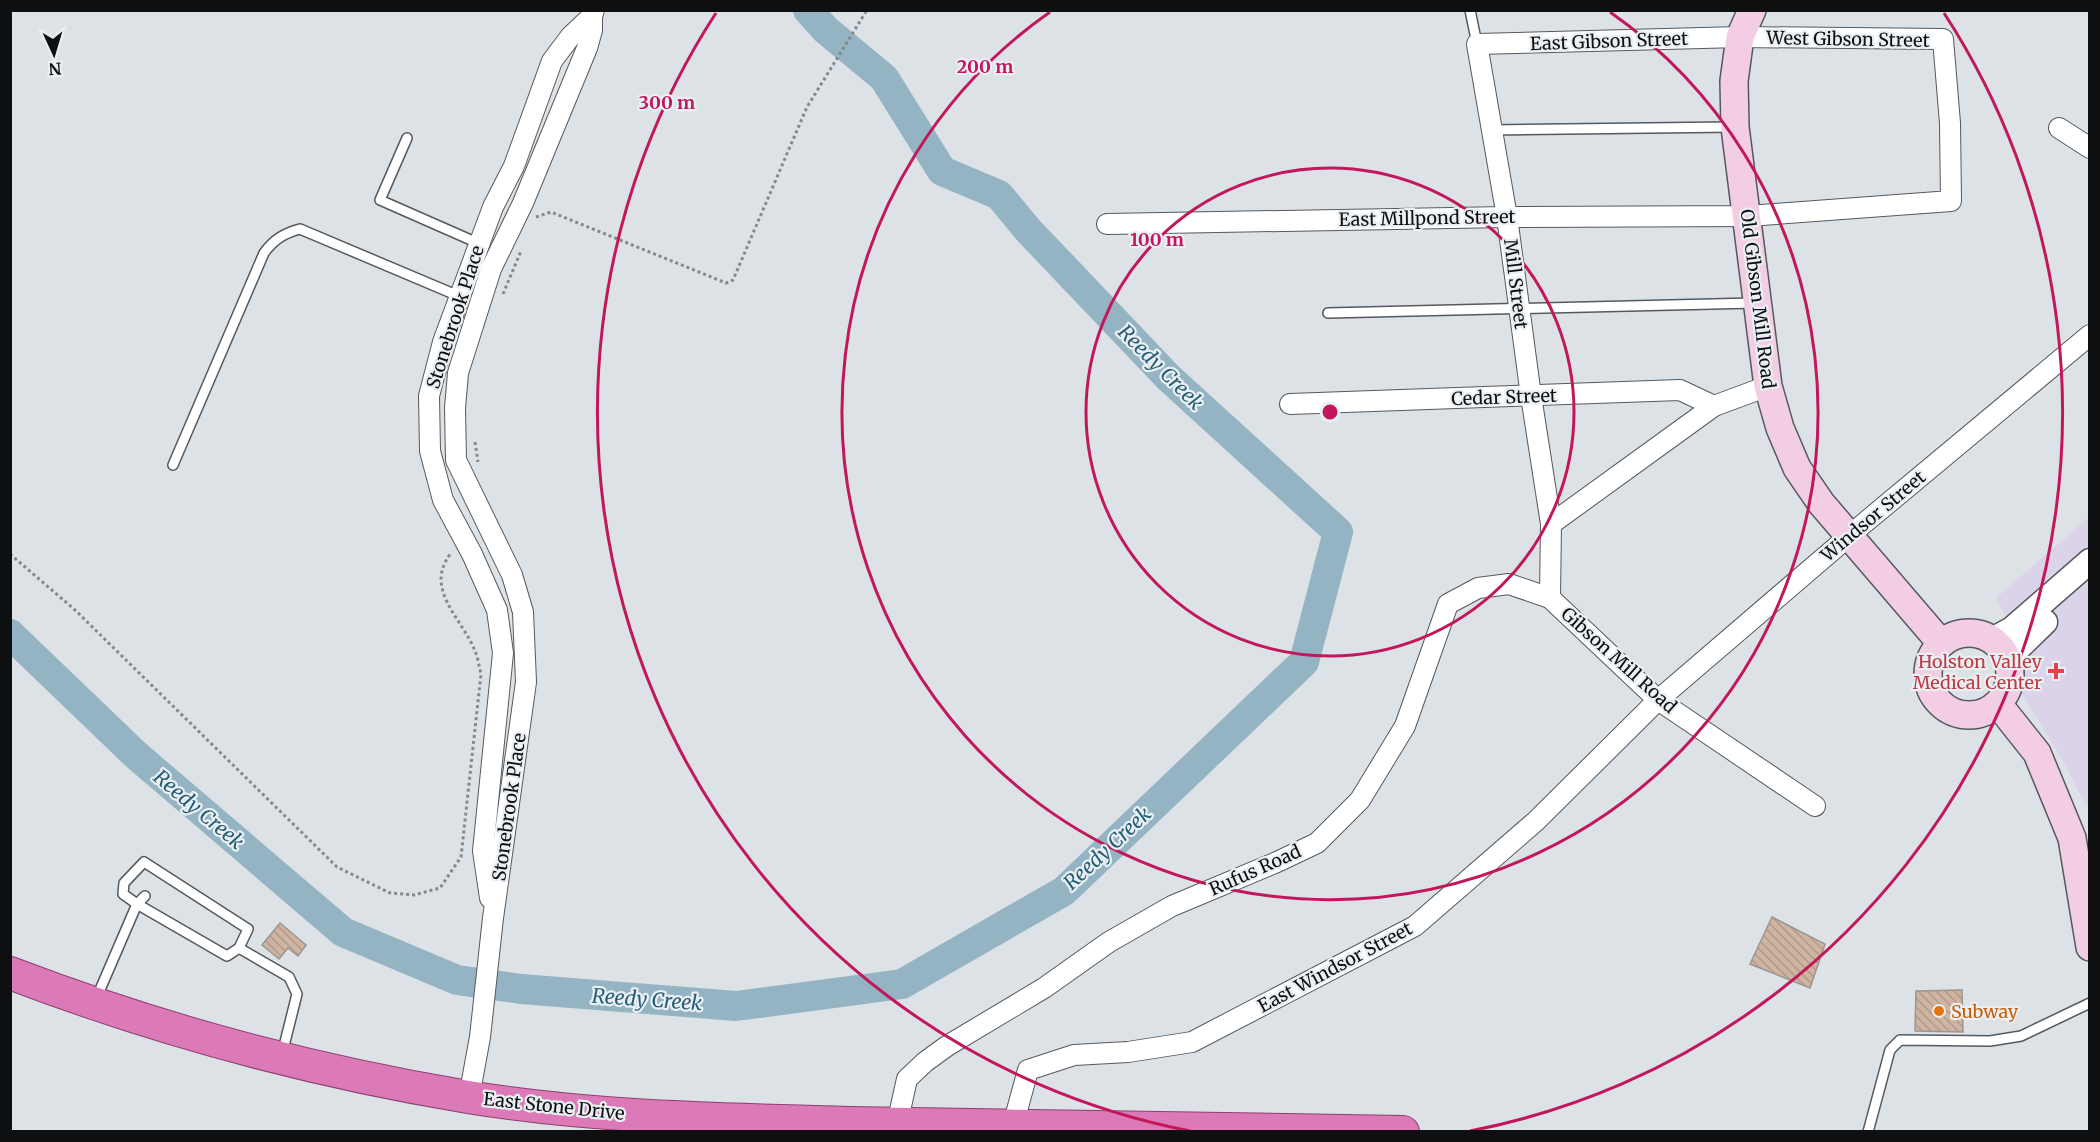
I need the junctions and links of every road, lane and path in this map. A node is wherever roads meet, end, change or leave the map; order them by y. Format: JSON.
{"nodes":[{"id":1,"x":867,"y":10,"type":"edge"},
{"id":2,"x":1470,"y":10,"type":"edge"},
{"id":3,"x":1752,"y":10,"type":"edge"},
{"id":4,"x":593,"y":13,"type":"edge"},
{"id":5,"x":1740,"y":38,"type":"junction"},
{"id":6,"x":1477,"y":45,"type":"junction"},
{"id":7,"x":836,"y":61,"type":"dead end"},
{"id":8,"x":1950,"y":123,"type":"joint"},
{"id":9,"x":1735,"y":127,"type":"junction"},
{"id":10,"x":2059,"y":128,"type":"dead end"},
{"id":11,"x":1492,"y":130,"type":"junction"},
{"id":12,"x":407,"y":138,"type":"dead end"},
{"id":13,"x":2090,"y":148,"type":"edge"},
{"id":14,"x":1748,"y":216,"type":"junction"},
{"id":15,"x":1508,"y":217,"type":"junction"},
{"id":16,"x":1107,"y":224,"type":"dead end"},
{"id":17,"x":479,"y":244,"type":"junction"},
{"id":18,"x":499,"y":252,"type":"junction"},
{"id":19,"x":460,"y":297,"type":"junction"},
{"id":20,"x":1756,"y":303,"type":"junction"},
{"id":21,"x":479,"y":305,"type":"junction"},
{"id":22,"x":1520,"y":310,"type":"junction"},
{"id":23,"x":1328,"y":313,"type":"dead end"},
{"id":24,"x":2090,"y":335,"type":"edge"},
{"id":25,"x":1768,"y":386,"type":"junction"},
{"id":26,"x":1531,"y":396,"type":"junction"},
{"id":27,"x":1290,"y":404,"type":"dead end"},
{"id":28,"x":1714,"y":406,"type":"junction"},
{"id":29,"x":173,"y":465,"type":"dead end"},
{"id":30,"x":1551,"y":524,"type":"junction"},
{"id":31,"x":1849,"y":537,"type":"junction"},
{"id":32,"x":2090,"y":561,"type":"edge"},
{"id":33,"x":2090,"y":582,"type":"edge"},
{"id":34,"x":1550,"y":598,"type":"junction"},
{"id":35,"x":1941,"y":643,"type":"junction"},
{"id":36,"x":2000,"y":649,"type":"junction"},
{"id":37,"x":1658,"y":700,"type":"junction"},
{"id":38,"x":1998,"y":704,"type":"junction"},
{"id":39,"x":1815,"y":806,"type":"dead end"},
{"id":40,"x":145,"y":896,"type":"dead end"},
{"id":41,"x":137,"y":904,"type":"junction"},
{"id":42,"x":165,"y":909,"type":"dead end"},
{"id":43,"x":158,"y":916,"type":"junction"},
{"id":44,"x":493,"y":918,"type":"junction"},
{"id":45,"x":2090,"y":946,"type":"edge"},
{"id":46,"x":240,"y":948,"type":"junction"},
{"id":47,"x":10,"y":973,"type":"edge"},
{"id":48,"x":2090,"y":1003,"type":"edge"},
{"id":49,"x":94,"y":1004,"type":"junction"},
{"id":50,"x":280,"y":1059,"type":"junction"},
{"id":51,"x":470,"y":1097,"type":"junction"},
{"id":52,"x":897,"y":1124,"type":"junction"},
{"id":53,"x":1013,"y":1125,"type":"junction"},
{"id":54,"x":1195,"y":1130,"type":"edge"},
{"id":55,"x":1403,"y":1131,"type":"edge"},
{"id":56,"x":1868,"y":1131,"type":"edge"}],
"edges":[{"from":1,"to":7,"type":"path"},
{"from":2,"to":6,"type":"lane"},
{"from":3,"to":5,"type":"main road","name":"Old Gibson Mill Road"},
{"from":4,"to":17,"type":"street","name":"Stonebrook Place"},
{"from":4,"to":18,"type":"street","name":"Stonebrook Place"},
{"from":5,"to":6,"type":"street","name":"East Gibson Street"},
{"from":5,"to":8,"type":"street","name":"West Gibson Street"},
{"from":5,"to":9,"type":"main road","name":"Old Gibson Mill Road"},
{"from":6,"to":11,"type":"street","name":"Mill Street"},
{"from":8,"to":14,"type":"street","name":"East Millpond Street"},
{"from":9,"to":11,"type":"lane"},
{"from":9,"to":14,"type":"main road","name":"Old Gibson Mill Road"},
{"from":10,"to":13,"type":"street"},
{"from":11,"to":15,"type":"street","name":"Mill Street"},
{"from":12,"to":17,"type":"lane"},
{"from":14,"to":15,"type":"street","name":"East Millpond Street"},
{"from":14,"to":20,"type":"main road","name":"Old Gibson Mill Road"},
{"from":15,"to":16,"type":"street","name":"East Millpond Street"},
{"from":15,"to":22,"type":"street","name":"Mill Street"},
{"from":17,"to":18,"type":"lane"},
{"from":17,"to":19,"type":"street","name":"Stonebrook Place"},
{"from":18,"to":21,"type":"street","name":"Stonebrook Place"},
{"from":19,"to":21,"type":"lane"},
{"from":19,"to":29,"type":"lane"},
{"from":19,"to":44,"type":"street","name":"Stonebrook Place"},
{"from":20,"to":22,"type":"lane"},
{"from":20,"to":25,"type":"main road","name":"Old Gibson Mill Road"},
{"from":21,"to":44,"type":"street","name":"Stonebrook Place"},
{"from":22,"to":23,"type":"lane"},
{"from":22,"to":26,"type":"street","name":"Mill Street"},
{"from":24,"to":31,"type":"street","name":"Windsor Street"},
{"from":25,"to":28,"type":"street"},
{"from":25,"to":31,"type":"main road","name":"Old Gibson Mill Road"},
{"from":26,"to":27,"type":"street","name":"Cedar Street"},
{"from":26,"to":28,"type":"street","name":"Cedar Street"},
{"from":26,"to":30,"type":"street","name":"Mill Street"},
{"from":28,"to":30,"type":"street"},
{"from":30,"to":34,"type":"street","name":"Gibson Mill Road"},
{"from":31,"to":35,"type":"main road","name":"Old Gibson Mill Road"},
{"from":31,"to":37,"type":"street","name":"Windsor Street"},
{"from":32,"to":36,"type":"street"},
{"from":33,"to":36,"type":"street"},
{"from":34,"to":37,"type":"street","name":"Gibson Mill Road"},
{"from":34,"to":52,"type":"street","name":"Rufus Road"},
{"from":35,"to":36,"type":"main road"},
{"from":35,"to":38,"type":"main road"},
{"from":36,"to":38,"type":"main road"},
{"from":37,"to":39,"type":"street","name":"Gibson Mill Road"},
{"from":37,"to":53,"type":"street","name":"East Windsor Street"},
{"from":38,"to":45,"type":"main road"},
{"from":40,"to":41,"type":"lane"},
{"from":41,"to":43,"type":"lane"},
{"from":41,"to":46,"type":"lane"},
{"from":41,"to":49,"type":"lane"},
{"from":42,"to":43,"type":"lane"},
{"from":43,"to":46,"type":"lane"},
{"from":44,"to":51,"type":"street","name":"Stonebrook Place"},
{"from":46,"to":50,"type":"lane"},
{"from":47,"to":49,"type":"highway","name":"East Stone Drive"},
{"from":48,"to":56,"type":"lane"},
{"from":49,"to":50,"type":"highway","name":"East Stone Drive"},
{"from":50,"to":51,"type":"highway","name":"East Stone Drive"},
{"from":51,"to":52,"type":"highway","name":"East Stone Drive"},
{"from":52,"to":53,"type":"highway","name":"East Stone Drive"},
{"from":53,"to":54,"type":"highway","name":"East Stone Drive"},
{"from":54,"to":55,"type":"highway","name":"East Stone Drive"}]}
